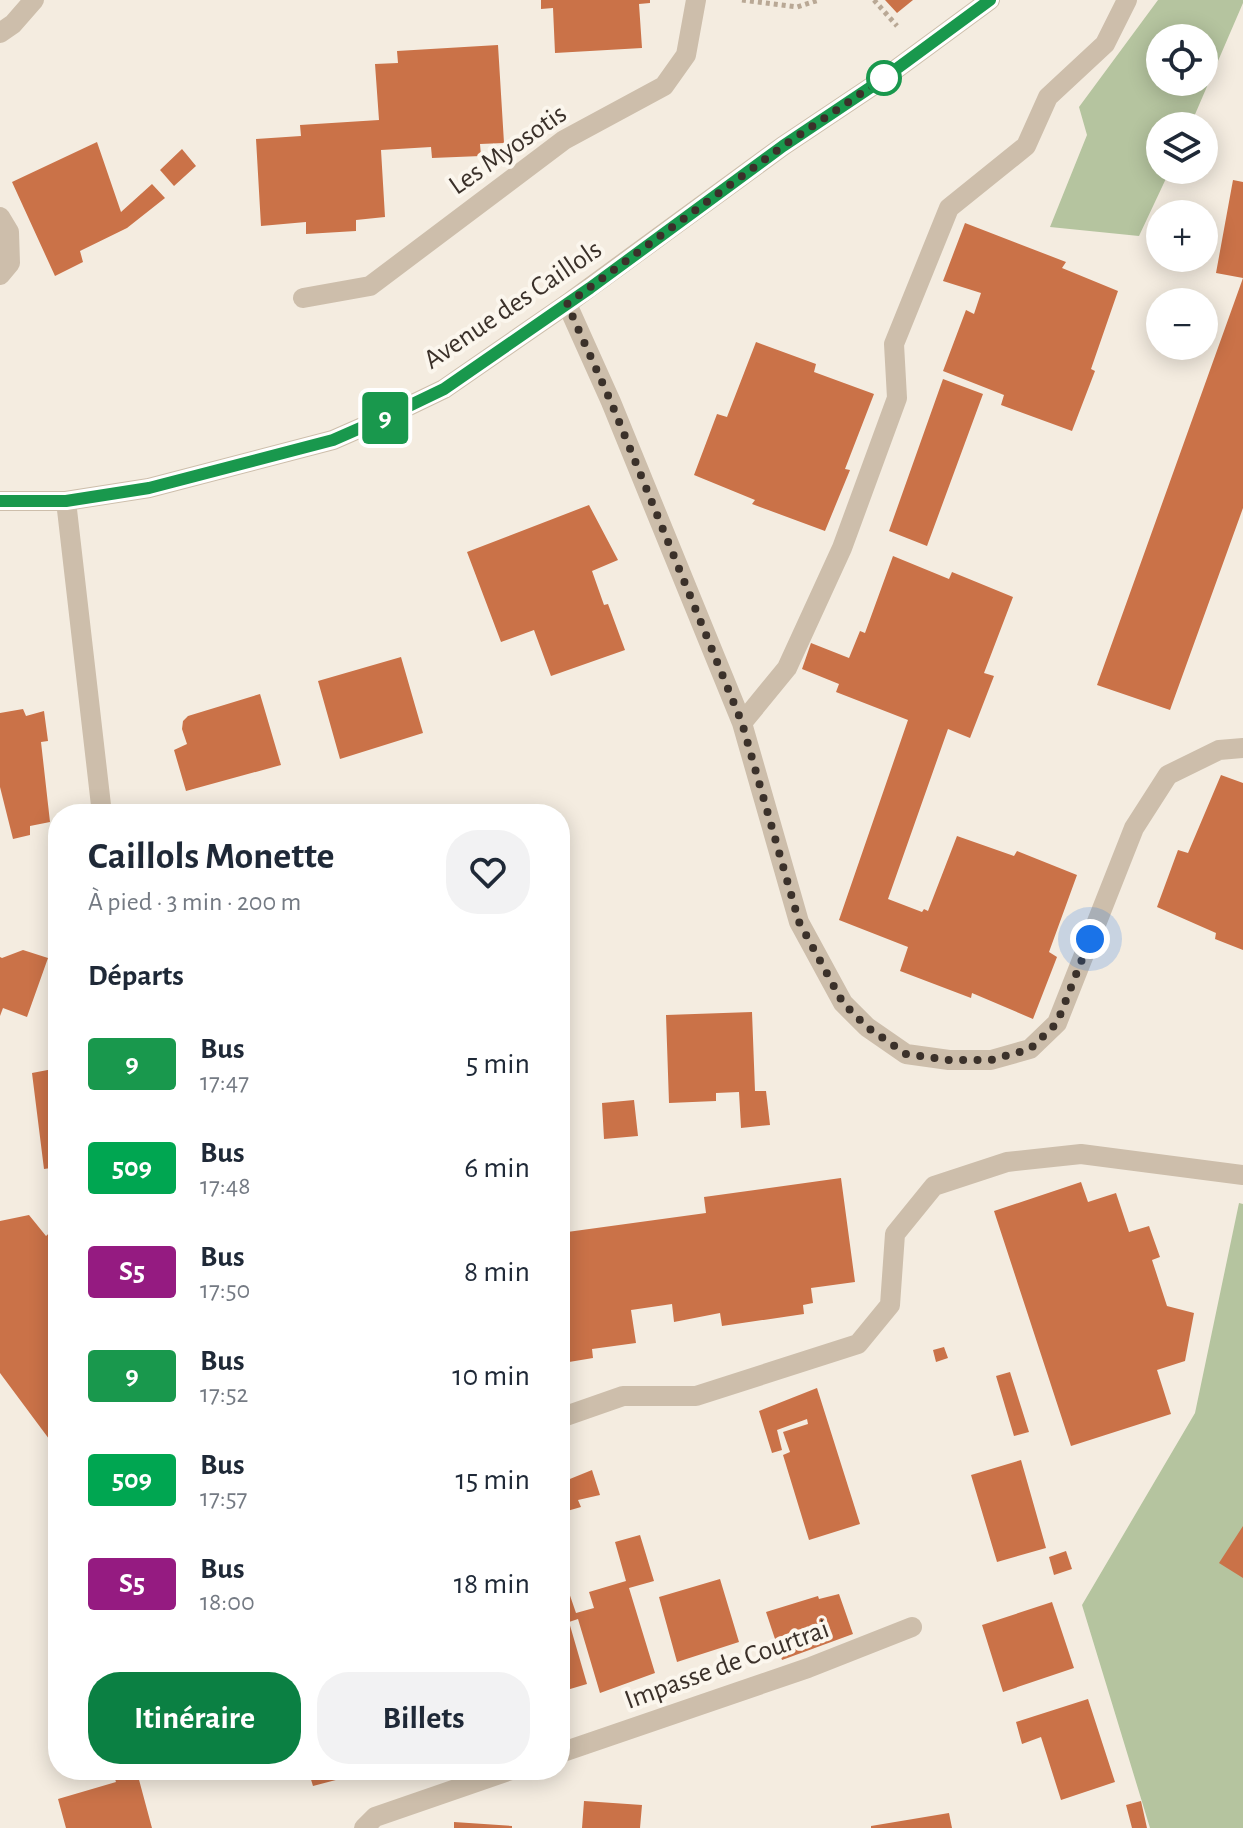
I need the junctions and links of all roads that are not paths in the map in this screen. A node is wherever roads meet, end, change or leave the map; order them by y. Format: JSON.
{"nodes":[{"id":1,"x":34,"y":0,"type":"edge"},
{"id":2,"x":696,"y":0,"type":"edge"},
{"id":3,"x":990,"y":0,"type":"edge"},
{"id":4,"x":1127,"y":0,"type":"edge"},
{"id":5,"x":0,"y":33,"type":"edge"},
{"id":6,"x":0,"y":217,"type":"edge"},
{"id":7,"x":0,"y":275,"type":"edge"},
{"id":8,"x":303,"y":298,"type":"dead end"},
{"id":9,"x":567,"y":304,"type":"junction"},
{"id":10,"x":0,"y":501,"type":"edge"},
{"id":11,"x":66,"y":501,"type":"junction"},
{"id":12,"x":742,"y":723,"type":"junction"},
{"id":13,"x":1243,"y":748,"type":"edge"},
{"id":14,"x":101,"y":804,"type":"edge"},
{"id":15,"x":1243,"y":1175,"type":"edge"},
{"id":16,"x":570,"y":1415,"type":"edge"},
{"id":17,"x":912,"y":1627,"type":"dead end"},
{"id":18,"x":570,"y":1750,"type":"edge"},
{"id":19,"x":482,"y":1780,"type":"edge"},
{"id":20,"x":364,"y":1828,"type":"edge"}],
"edges":[{"from":1,"to":5,"type":"street"},
{"from":2,"to":8,"type":"street","name":"Les Myosotis"},
{"from":3,"to":9,"type":"street","name":"Avenue des Caillols"},
{"from":4,"to":12,"type":"street"},
{"from":6,"to":7,"type":"street"},
{"from":9,"to":11,"type":"street","name":"Avenue des Caillols"},
{"from":9,"to":12,"type":"street"},
{"from":10,"to":11,"type":"street","name":"Avenue des Caillols"},
{"from":11,"to":14,"type":"street"},
{"from":12,"to":13,"type":"street"},
{"from":15,"to":16,"type":"street"},
{"from":17,"to":18,"type":"street","name":"Impasse de Courtrai"},
{"from":19,"to":20,"type":"street"}]}
